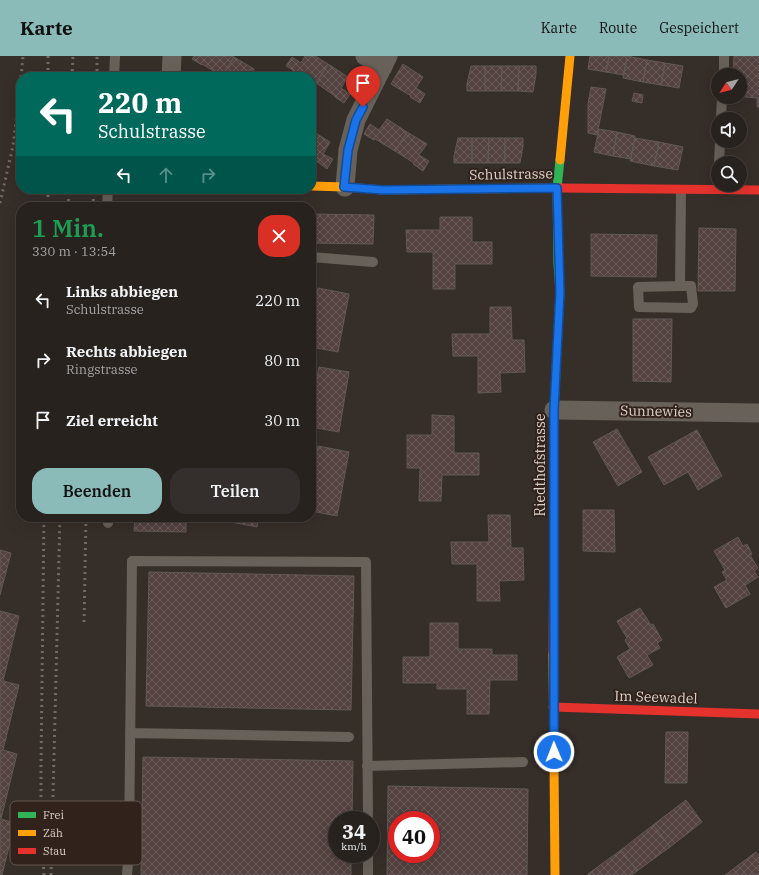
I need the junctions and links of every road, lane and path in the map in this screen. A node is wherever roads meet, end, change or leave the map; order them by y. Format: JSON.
{"nodes":[{"id":1,"x":115,"y":56,"type":"edge"},
{"id":2,"x":172,"y":56,"type":"edge"},
{"id":3,"x":365,"y":56,"type":"edge"},
{"id":4,"x":570,"y":56,"type":"edge"},
{"id":5,"x":724,"y":56,"type":"edge"},
{"id":6,"x":386,"y":61,"type":"edge"},
{"id":7,"x":724,"y":68,"type":"edge"},
{"id":8,"x":114,"y":72,"type":"edge"},
{"id":9,"x":171,"y":72,"type":"edge"},
{"id":10,"x":316,"y":186,"type":"edge"},
{"id":11,"x":711,"y":186,"type":"edge"},
{"id":12,"x":344,"y":187,"type":"junction"},
{"id":13,"x":557,"y":188,"type":"junction"},
{"id":14,"x":747,"y":189,"type":"edge"},
{"id":15,"x":681,"y":190,"type":"junction"},
{"id":16,"x":759,"y":190,"type":"edge"},
{"id":17,"x":316,"y":257,"type":"edge"},
{"id":18,"x":373,"y":262,"type":"dead end"},
{"id":19,"x":680,"y":286,"type":"junction"},
{"id":20,"x":554,"y":410,"type":"junction"},
{"id":21,"x":759,"y":413,"type":"edge"},
{"id":22,"x":553,"y":707,"type":"junction"},
{"id":23,"x":759,"y":714,"type":"edge"},
{"id":24,"x":130,"y":733,"type":"junction"},
{"id":25,"x":349,"y":738,"type":"dead end"},
{"id":26,"x":523,"y":762,"type":"dead end"},
{"id":27,"x":367,"y":766,"type":"junction"},
{"id":28,"x":129,"y":801,"type":"edge"},
{"id":29,"x":368,"y":811,"type":"edge"},
{"id":30,"x":368,"y":863,"type":"edge"},
{"id":31,"x":128,"y":865,"type":"edge"},
{"id":32,"x":127,"y":875,"type":"edge"},
{"id":33,"x":368,"y":875,"type":"edge"},
{"id":34,"x":555,"y":875,"type":"edge"}],
"edges":[{"from":1,"to":8,"type":"lane"},
{"from":2,"to":9,"type":"street"},
{"from":3,"to":6,"type":"street"},
{"from":4,"to":13,"type":"street","name":"Riedthofstrasse"},
{"from":5,"to":7,"type":"lane"},
{"from":6,"to":12,"type":"street"},
{"from":10,"to":12,"type":"street","name":"Schulstrasse"},
{"from":11,"to":15,"type":"street","name":"Schulstrasse"},
{"from":12,"to":13,"type":"street","name":"Schulstrasse"},
{"from":13,"to":15,"type":"street","name":"Schulstrasse"},
{"from":13,"to":20,"type":"street","name":"Riedthofstrasse"},
{"from":14,"to":16,"type":"street","name":"Schulstrasse"},
{"from":15,"to":19,"type":"lane"},
{"from":17,"to":18,"type":"lane"},
{"from":19,"to":19,"type":"lane"},
{"from":20,"to":21,"type":"street","name":"Sunnewies"},
{"from":20,"to":22,"type":"street","name":"Riedthofstrasse"},
{"from":22,"to":23,"type":"street","name":"Im Seewadel"},
{"from":22,"to":34,"type":"street","name":"Riedthofstrasse"},
{"from":24,"to":25,"type":"lane"},
{"from":24,"to":27,"type":"lane"},
{"from":24,"to":28,"type":"lane"},
{"from":26,"to":27,"type":"lane"},
{"from":27,"to":29,"type":"lane"},
{"from":30,"to":33,"type":"lane"},
{"from":31,"to":32,"type":"lane"}]}
